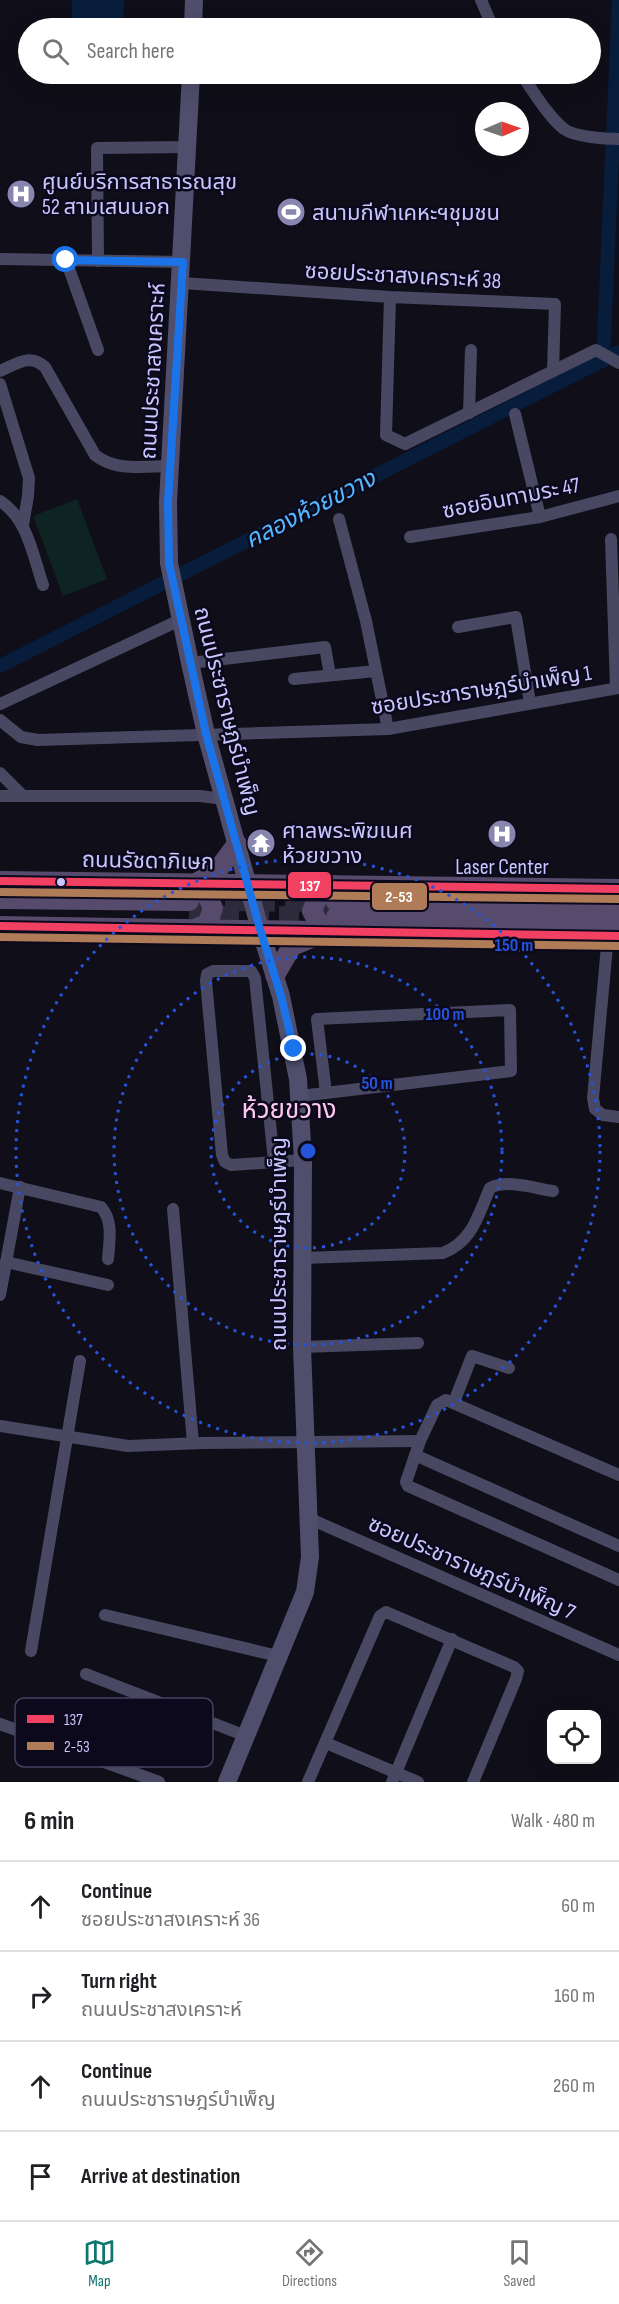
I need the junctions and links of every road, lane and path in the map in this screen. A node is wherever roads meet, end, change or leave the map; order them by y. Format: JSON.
{"nodes":[{"id":1,"x":194,"y":0,"type":"edge"},
{"id":2,"x":482,"y":0,"type":"edge"},
{"id":3,"x":193,"y":18,"type":"edge"},
{"id":4,"x":489,"y":18,"type":"edge"},
{"id":5,"x":191,"y":84,"type":"edge"},
{"id":6,"x":528,"y":84,"type":"edge"},
{"id":7,"x":619,"y":139,"type":"edge"},
{"id":8,"x":188,"y":147,"type":"junction"},
{"id":9,"x":0,"y":259,"type":"edge"},
{"id":10,"x":66,"y":260,"type":"junction"},
{"id":11,"x":98,"y":261,"type":"junction"},
{"id":12,"x":183,"y":262,"type":"junction"},
{"id":13,"x":182,"y":283,"type":"junction"},
{"id":14,"x":390,"y":297,"type":"junction"},
{"id":15,"x":98,"y":350,"type":"dead end"},
{"id":16,"x":471,"y":350,"type":"dead end"},
{"id":17,"x":617,"y":362,"type":"edge"},
{"id":18,"x":0,"y":371,"type":"edge"},
{"id":19,"x":553,"y":371,"type":"junction"},
{"id":20,"x":0,"y":384,"type":"edge"},
{"id":21,"x":469,"y":413,"type":"junction"},
{"id":22,"x":515,"y":414,"type":"dead end"},
{"id":23,"x":171,"y":466,"type":"junction"},
{"id":24,"x":619,"y":496,"type":"edge"},
{"id":25,"x":0,"y":501,"type":"edge"},
{"id":26,"x":540,"y":517,"type":"junction"},
{"id":27,"x":339,"y":519,"type":"dead end"},
{"id":28,"x":23,"y":525,"type":"junction"},
{"id":29,"x":410,"y":537,"type":"dead end"},
{"id":30,"x":611,"y":539,"type":"dead end"},
{"id":31,"x":169,"y":563,"type":"joint"},
{"id":32,"x":43,"y":585,"type":"dead end"},
{"id":33,"x":616,"y":612,"type":"edge"},
{"id":34,"x":180,"y":620,"type":"junction"},
{"id":35,"x":458,"y":627,"type":"dead end"},
{"id":36,"x":190,"y":663,"type":"junction"},
{"id":37,"x":376,"y":671,"type":"junction"},
{"id":38,"x":330,"y":675,"type":"junction"},
{"id":39,"x":294,"y":679,"type":"dead end"},
{"id":40,"x":618,"y":688,"type":"edge"},
{"id":41,"x":0,"y":704,"type":"edge"},
{"id":42,"x":530,"y":704,"type":"junction"},
{"id":43,"x":0,"y":720,"type":"edge"},
{"id":44,"x":388,"y":729,"type":"junction"},
{"id":45,"x":206,"y":734,"type":"junction"},
{"id":46,"x":0,"y":773,"type":"edge"},
{"id":47,"x":22,"y":795,"type":"junction"},
{"id":48,"x":0,"y":796,"type":"edge"},
{"id":49,"x":224,"y":799,"type":"junction"},
{"id":50,"x":237,"y":844,"type":"junction"},
{"id":51,"x":0,"y":881,"type":"edge"},
{"id":52,"x":249,"y":885,"type":"junction"},
{"id":53,"x":619,"y":889,"type":"edge"},
{"id":54,"x":0,"y":899,"type":"edge"},
{"id":55,"x":619,"y":906,"type":"edge"},
{"id":56,"x":192,"y":907,"type":"junction"},
{"id":57,"x":334,"y":909,"type":"junction"},
{"id":58,"x":0,"y":912,"type":"edge"},
{"id":59,"x":0,"y":926,"type":"edge"},
{"id":60,"x":260,"y":929,"type":"junction"},
{"id":61,"x":616,"y":931,"type":"edge"},
{"id":62,"x":275,"y":975,"type":"junction"},
{"id":63,"x":326,"y":1093,"type":"junction"},
{"id":64,"x":300,"y":1096,"type":"junction"},
{"id":65,"x":619,"y":1118,"type":"edge"},
{"id":66,"x":303,"y":1160,"type":"junction"},
{"id":67,"x":274,"y":1161,"type":"junction"},
{"id":68,"x":0,"y":1183,"type":"edge"},
{"id":69,"x":20,"y":1187,"type":"junction"},
{"id":70,"x":553,"y":1191,"type":"dead end"},
{"id":71,"x":173,"y":1209,"type":"dead end"},
{"id":72,"x":303,"y":1258,"type":"junction"},
{"id":73,"x":108,"y":1259,"type":"dead end"},
{"id":74,"x":6,"y":1262,"type":"junction"},
{"id":75,"x":108,"y":1285,"type":"dead end"},
{"id":76,"x":0,"y":1295,"type":"edge"},
{"id":77,"x":418,"y":1343,"type":"dead end"},
{"id":78,"x":302,"y":1347,"type":"junction"},
{"id":79,"x":80,"y":1361,"type":"dead end"},
{"id":80,"x":509,"y":1368,"type":"dead end"},
{"id":81,"x":450,"y":1401,"type":"junction"},
{"id":82,"x":0,"y":1426,"type":"edge"},
{"id":83,"x":67,"y":1437,"type":"junction"},
{"id":84,"x":420,"y":1441,"type":"junction"},
{"id":85,"x":306,"y":1442,"type":"junction"},
{"id":86,"x":193,"y":1443,"type":"junction"},
{"id":87,"x":415,"y":1455,"type":"junction"},
{"id":88,"x":619,"y":1476,"type":"edge"},
{"id":89,"x":308,"y":1518,"type":"junction"},
{"id":90,"x":619,"y":1546,"type":"edge"},
{"id":91,"x":619,"y":1580,"type":"edge"},
{"id":92,"x":105,"y":1615,"type":"dead end"},
{"id":93,"x":452,"y":1639,"type":"junction"},
{"id":94,"x":31,"y":1651,"type":"dead end"},
{"id":95,"x":619,"y":1655,"type":"edge"},
{"id":96,"x":278,"y":1656,"type":"junction"},
{"id":97,"x":86,"y":1674,"type":"dead end"},
{"id":98,"x":148,"y":1698,"type":"edge"},
{"id":99,"x":213,"y":1723,"type":"edge"},
{"id":100,"x":0,"y":1724,"type":"edge"},
{"id":101,"x":15,"y":1729,"type":"edge"},
{"id":102,"x":246,"y":1736,"type":"junction"},
{"id":103,"x":326,"y":1743,"type":"junction"},
{"id":104,"x":118,"y":1767,"type":"edge"},
{"id":105,"x":394,"y":1778,"type":"edge"},
{"id":106,"x":159,"y":1782,"type":"edge"},
{"id":107,"x":227,"y":1782,"type":"edge"},
{"id":108,"x":308,"y":1782,"type":"edge"},
{"id":109,"x":418,"y":1782,"type":"edge"},
{"id":110,"x":473,"y":1782,"type":"edge"}],
"edges":[{"from":1,"to":3,"type":"main road"},
{"from":2,"to":4,"type":"street"},
{"from":5,"to":8,"type":"main road","name":"ถนนประชาสงเคราะห์"},
{"from":6,"to":7,"type":"street"},
{"from":8,"to":11,"type":"street"},
{"from":8,"to":12,"type":"main road","name":"ถนนประชาสงเคราะห์"},
{"from":9,"to":10,"type":"street"},
{"from":10,"to":11,"type":"street"},
{"from":10,"to":15,"type":"street"},
{"from":11,"to":12,"type":"street"},
{"from":12,"to":13,"type":"main road","name":"ถนนประชาสงเคราะห์"},
{"from":13,"to":14,"type":"street","name":"ซอยประชาสงเคราะห์ 38"},
{"from":13,"to":23,"type":"main road","name":"ถนนประชาสงเคราะห์"},
{"from":14,"to":19,"type":"street","name":"ซอยประชาสงเคราะห์ 38"},
{"from":14,"to":21,"type":"street"},
{"from":16,"to":21,"type":"street"},
{"from":17,"to":19,"type":"street"},
{"from":18,"to":23,"type":"street"},
{"from":19,"to":21,"type":"street"},
{"from":20,"to":28,"type":"street"},
{"from":22,"to":26,"type":"street"},
{"from":23,"to":31,"type":"main road","name":"ถนนประชาสงเคราะห์"},
{"from":24,"to":26,"type":"street","name":"ซอยอินทามระ 47"},
{"from":25,"to":28,"type":"street"},
{"from":26,"to":29,"type":"street","name":"ซอยอินทามระ 47"},
{"from":27,"to":37,"type":"street"},
{"from":28,"to":32,"type":"street"},
{"from":30,"to":33,"type":"street"},
{"from":31,"to":34,"type":"main road","name":"ถนนประชาราษฎร์บำเพ็ญ"},
{"from":33,"to":40,"type":"street"},
{"from":34,"to":36,"type":"main road","name":"ถนนประชาราษฎร์บำเพ็ญ"},
{"from":34,"to":41,"type":"street"},
{"from":35,"to":42,"type":"street"},
{"from":36,"to":38,"type":"street"},
{"from":36,"to":45,"type":"main road","name":"ถนนประชาราษฎร์บำเพ็ญ"},
{"from":37,"to":38,"type":"street"},
{"from":37,"to":44,"type":"street"},
{"from":38,"to":39,"type":"street"},
{"from":40,"to":42,"type":"street","name":"ซอยประชาราษฎร์บำเพ็ญ 1"},
{"from":42,"to":44,"type":"street","name":"ซอยประชาราษฎร์บำเพ็ญ 1"},
{"from":43,"to":45,"type":"street","name":"ซอยประชาราษฎร์บำเพ็ญ 1"},
{"from":44,"to":45,"type":"street","name":"ซอยประชาราษฎร์บำเพ็ญ 1"},
{"from":45,"to":49,"type":"main road","name":"ถนนประชาราษฎร์บำเพ็ญ"},
{"from":46,"to":47,"type":"street"},
{"from":47,"to":48,"type":"street"},
{"from":47,"to":49,"type":"street"},
{"from":49,"to":50,"type":"main road","name":"ถนนประชาราษฎร์บำเพ็ญ"},
{"from":50,"to":52,"type":"main road","name":"ถนนประชาราษฎร์บำเพ็ญ"},
{"from":50,"to":56,"type":"main road"},
{"from":51,"to":56,"type":"main road","name":"ถนนรัชดาภิเษก"},
{"from":52,"to":56,"type":"main road","name":"ถนนรัชดาภิเษก"},
{"from":52,"to":57,"type":"main road","name":"ถนนรัชดาภิเษก"},
{"from":52,"to":60,"type":"main road","name":"ถนนประชาราษฎร์บำเพ็ญ"},
{"from":53,"to":57,"type":"main road","name":"ถนนรัชดาภิเษก"},
{"from":54,"to":56,"type":"main road","name":"ถนนรัชดาภิเษก"},
{"from":55,"to":57,"type":"main road","name":"ถนนรัชดาภิเษก"},
{"from":56,"to":58,"type":"main road","name":"ถนนรัชดาภิเษก"},
{"from":56,"to":59,"type":"main road","name":"ถนนรัชดาภิเษก"},
{"from":56,"to":60,"type":"main road","name":"ถนนรัชดาภิเษก"},
{"from":57,"to":60,"type":"main road","name":"ถนนรัชดาภิเษก"},
{"from":57,"to":61,"type":"main road","name":"ถนนรัชดาภิเษก"},
{"from":57,"to":62,"type":"main road"},
{"from":60,"to":62,"type":"main road","name":"ถนนประชาราษฎร์บำเพ็ญ"},
{"from":61,"to":65,"type":"street"},
{"from":62,"to":64,"type":"main road","name":"ถนนประชาราษฎร์บำเพ็ญ"},
{"from":63,"to":63,"type":"street"},
{"from":63,"to":64,"type":"street"},
{"from":64,"to":66,"type":"main road","name":"ถนนประชาราษฎร์บำเพ็ญ"},
{"from":66,"to":67,"type":"street"},
{"from":66,"to":72,"type":"main road","name":"ถนนประชาราษฎร์บำเพ็ญ"},
{"from":67,"to":67,"type":"street"},
{"from":68,"to":69,"type":"street"},
{"from":69,"to":73,"type":"street"},
{"from":69,"to":74,"type":"street"},
{"from":70,"to":72,"type":"street"},
{"from":71,"to":86,"type":"street"},
{"from":72,"to":78,"type":"main road","name":"ถนนประชาราษฎร์บำเพ็ญ"},
{"from":74,"to":75,"type":"street"},
{"from":74,"to":76,"type":"street"},
{"from":77,"to":78,"type":"street"},
{"from":78,"to":85,"type":"main road","name":"ถนนประชาราษฎร์บำเพ็ญ"},
{"from":79,"to":83,"type":"street"},
{"from":80,"to":81,"type":"street"},
{"from":81,"to":84,"type":"street"},
{"from":81,"to":88,"type":"street"},
{"from":82,"to":83,"type":"street"},
{"from":83,"to":86,"type":"street"},
{"from":83,"to":94,"type":"street"},
{"from":84,"to":85,"type":"street"},
{"from":84,"to":87,"type":"street"},
{"from":85,"to":86,"type":"street"},
{"from":85,"to":89,"type":"main road","name":"ถนนประชาราษฎร์บำเพ็ญ"},
{"from":87,"to":90,"type":"street"},
{"from":87,"to":91,"type":"street"},
{"from":89,"to":95,"type":"street","name":"ซอยประชาราษฎร์บำเพ็ญ 7"},
{"from":89,"to":96,"type":"main road","name":"ถนนประชาราษฎร์บำเพ็ญ"},
{"from":92,"to":96,"type":"street"},
{"from":93,"to":103,"type":"street"},
{"from":93,"to":105,"type":"street"},
{"from":93,"to":110,"type":"street"},
{"from":96,"to":102,"type":"main road","name":"ถนนประชาราษฎร์บำเพ็ญ"},
{"from":97,"to":98,"type":"street"},
{"from":99,"to":102,"type":"street"},
{"from":100,"to":101,"type":"street"},
{"from":102,"to":107,"type":"main road","name":"ถนนประชาราษฎร์บำเพ็ญ"},
{"from":103,"to":105,"type":"street"},
{"from":103,"to":108,"type":"street"},
{"from":104,"to":106,"type":"street"},
{"from":105,"to":109,"type":"street"}]}
